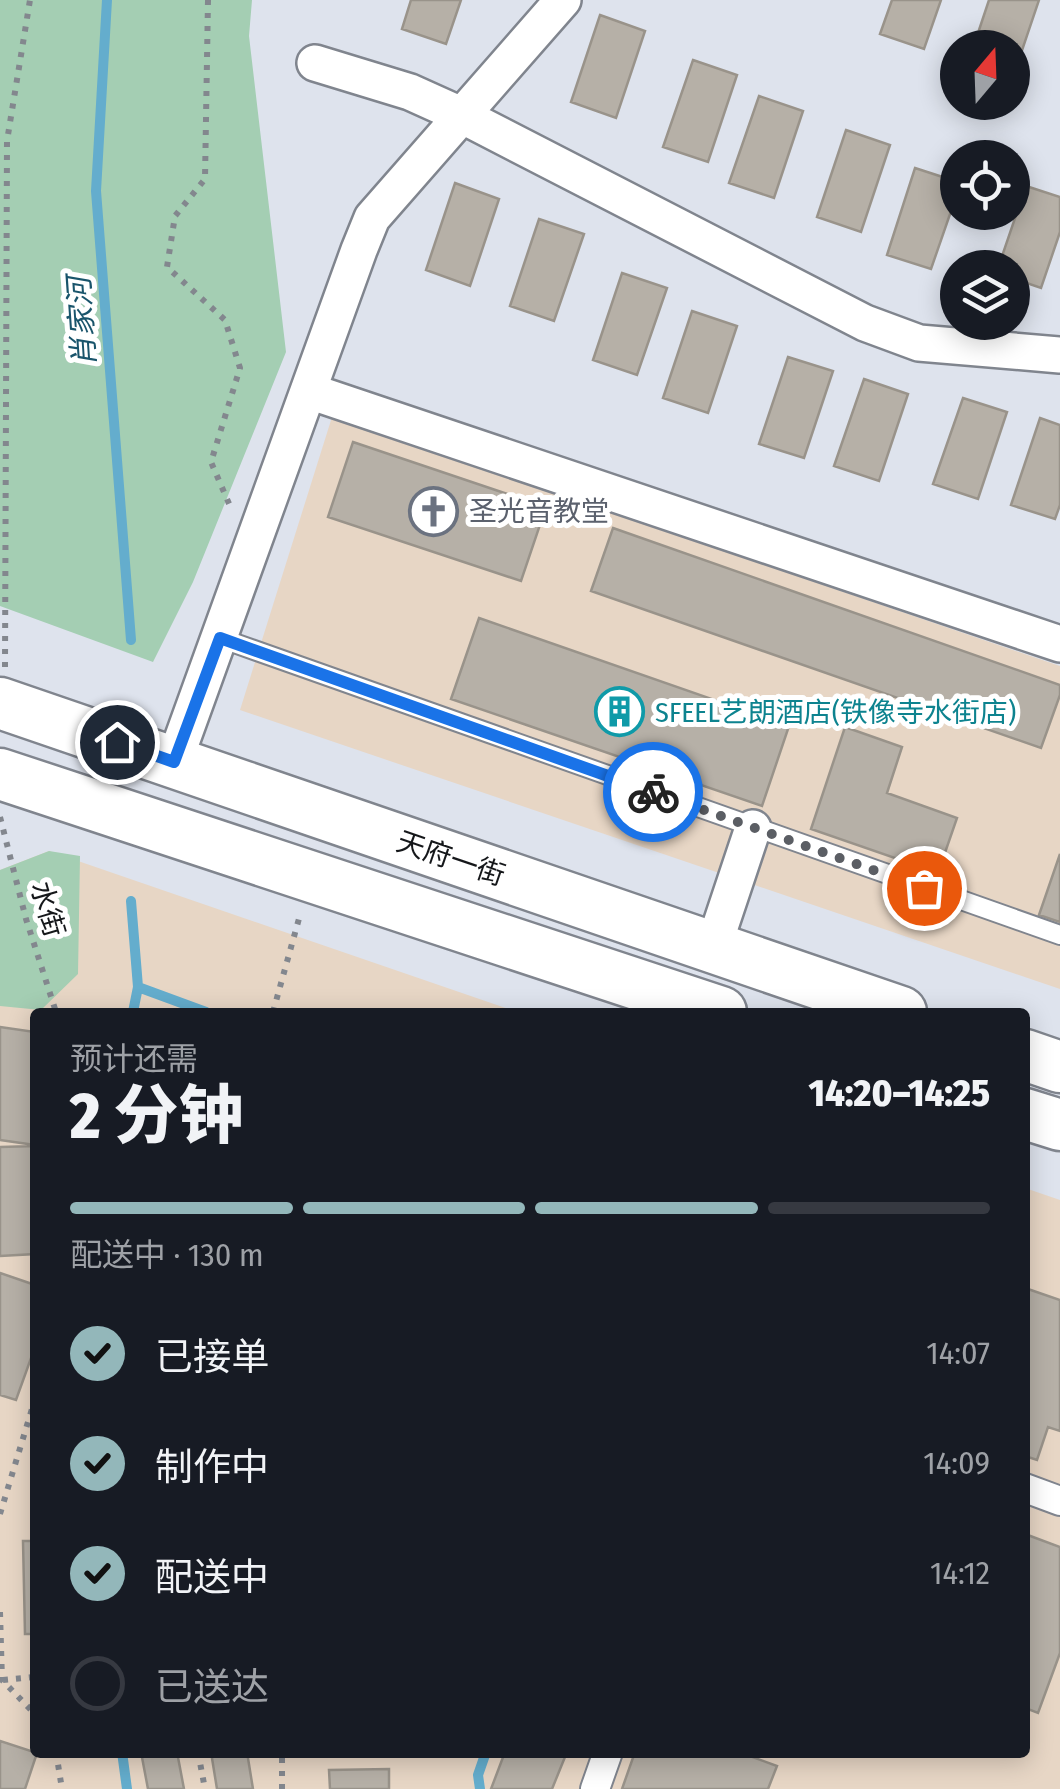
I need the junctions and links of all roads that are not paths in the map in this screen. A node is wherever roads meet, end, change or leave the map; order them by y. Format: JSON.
{"nodes":[{"id":1,"x":563,"y":0,"type":"edge"},
{"id":2,"x":315,"y":62,"type":"dead end"},
{"id":3,"x":462,"y":115,"type":"junction"},
{"id":4,"x":1060,"y":355,"type":"edge"},
{"id":5,"x":309,"y":391,"type":"junction"},
{"id":6,"x":220,"y":638,"type":"junction"},
{"id":7,"x":1060,"y":644,"type":"edge"},
{"id":8,"x":3,"y":704,"type":"edge"},
{"id":9,"x":174,"y":762,"type":"junction"},
{"id":10,"x":0,"y":774,"type":"edge"},
{"id":11,"x":753,"y":828,"type":"junction"},
{"id":12,"x":1060,"y":935,"type":"edge"},
{"id":13,"x":713,"y":948,"type":"junction"},
{"id":14,"x":710,"y":1008,"type":"edge"},
{"id":15,"x":889,"y":1008,"type":"edge"},
{"id":16,"x":1030,"y":1057,"type":"edge"},
{"id":17,"x":1060,"y":1067,"type":"edge"},
{"id":18,"x":1030,"y":1116,"type":"edge"},
{"id":19,"x":1060,"y":1125,"type":"edge"},
{"id":20,"x":1030,"y":1490,"type":"edge"},
{"id":21,"x":1060,"y":1501,"type":"edge"},
{"id":22,"x":606,"y":1758,"type":"edge"},
{"id":23,"x":594,"y":1789,"type":"edge"}],
"edges":[{"from":1,"to":3,"type":"street"},
{"from":2,"to":3,"type":"street"},
{"from":3,"to":4,"type":"street"},
{"from":3,"to":5,"type":"street"},
{"from":5,"to":6,"type":"street"},
{"from":5,"to":7,"type":"street"},
{"from":6,"to":9,"type":"street"},
{"from":6,"to":11,"type":"lane"},
{"from":8,"to":9,"type":"main road","name":"天府一街"},
{"from":9,"to":13,"type":"main road","name":"天府一街"},
{"from":10,"to":14,"type":"main road"},
{"from":11,"to":12,"type":"lane"},
{"from":11,"to":13,"type":"street"},
{"from":13,"to":15,"type":"main road","name":"天府一街"},
{"from":16,"to":17,"type":"main road"},
{"from":18,"to":19,"type":"main road"},
{"from":20,"to":21,"type":"street"},
{"from":22,"to":23,"type":"street"}]}
